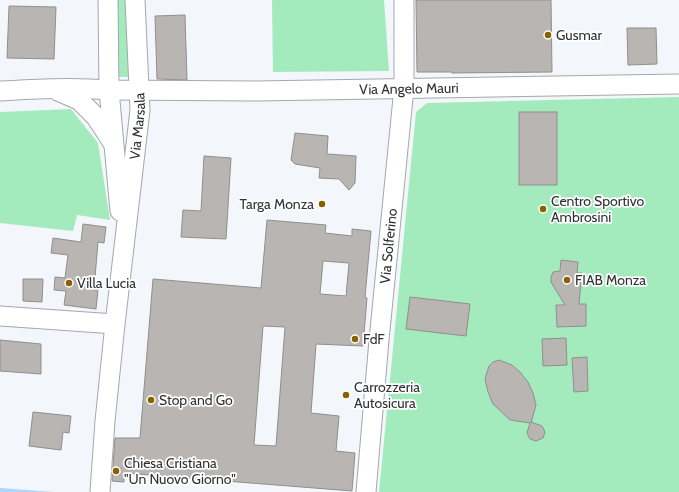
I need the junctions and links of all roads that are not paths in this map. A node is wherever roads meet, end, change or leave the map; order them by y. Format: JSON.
{"nodes":[{"id":1,"x":108,"y":0,"type":"edge"},
{"id":2,"x":135,"y":0,"type":"edge"},
{"id":3,"x":404,"y":0,"type":"edge"},
{"id":4,"x":679,"y":84,"type":"edge"},
{"id":5,"x":54,"y":88,"type":"junction"},
{"id":6,"x":404,"y":88,"type":"junction"},
{"id":7,"x":109,"y":90,"type":"junction"},
{"id":8,"x":139,"y":90,"type":"junction"},
{"id":9,"x":0,"y":91,"type":"edge"},
{"id":10,"x":114,"y":145,"type":"junction"},
{"id":11,"x":123,"y":252,"type":"junction"},
{"id":12,"x":0,"y":316,"type":"edge"},
{"id":13,"x":114,"y":324,"type":"junction"},
{"id":14,"x":100,"y":492,"type":"edge"},
{"id":15,"x":366,"y":492,"type":"edge"}],
"edges":[{"from":1,"to":7,"type":"street","name":"Via Marsala"},
{"from":2,"to":8,"type":"street","name":"Via Marsala"},
{"from":3,"to":6,"type":"street","name":"Via Solferino"},
{"from":4,"to":6,"type":"street","name":"Via Angelo Mauri"},
{"from":5,"to":7,"type":"street","name":"Via Angelo Mauri"},
{"from":5,"to":9,"type":"street","name":"Via Angelo Mauri"},
{"from":5,"to":10,"type":"street"},
{"from":6,"to":8,"type":"street","name":"Via Angelo Mauri"},
{"from":6,"to":15,"type":"street","name":"Via Solferino"},
{"from":7,"to":8,"type":"street","name":"Via Angelo Mauri"},
{"from":7,"to":10,"type":"street","name":"Via Marsala"},
{"from":8,"to":11,"type":"street","name":"Via Marsala"},
{"from":10,"to":11,"type":"street","name":"Via Marsala"},
{"from":11,"to":13,"type":"street","name":"Via Marsala"},
{"from":12,"to":13,"type":"street"},
{"from":13,"to":14,"type":"street","name":"Via Marsala"}]}
